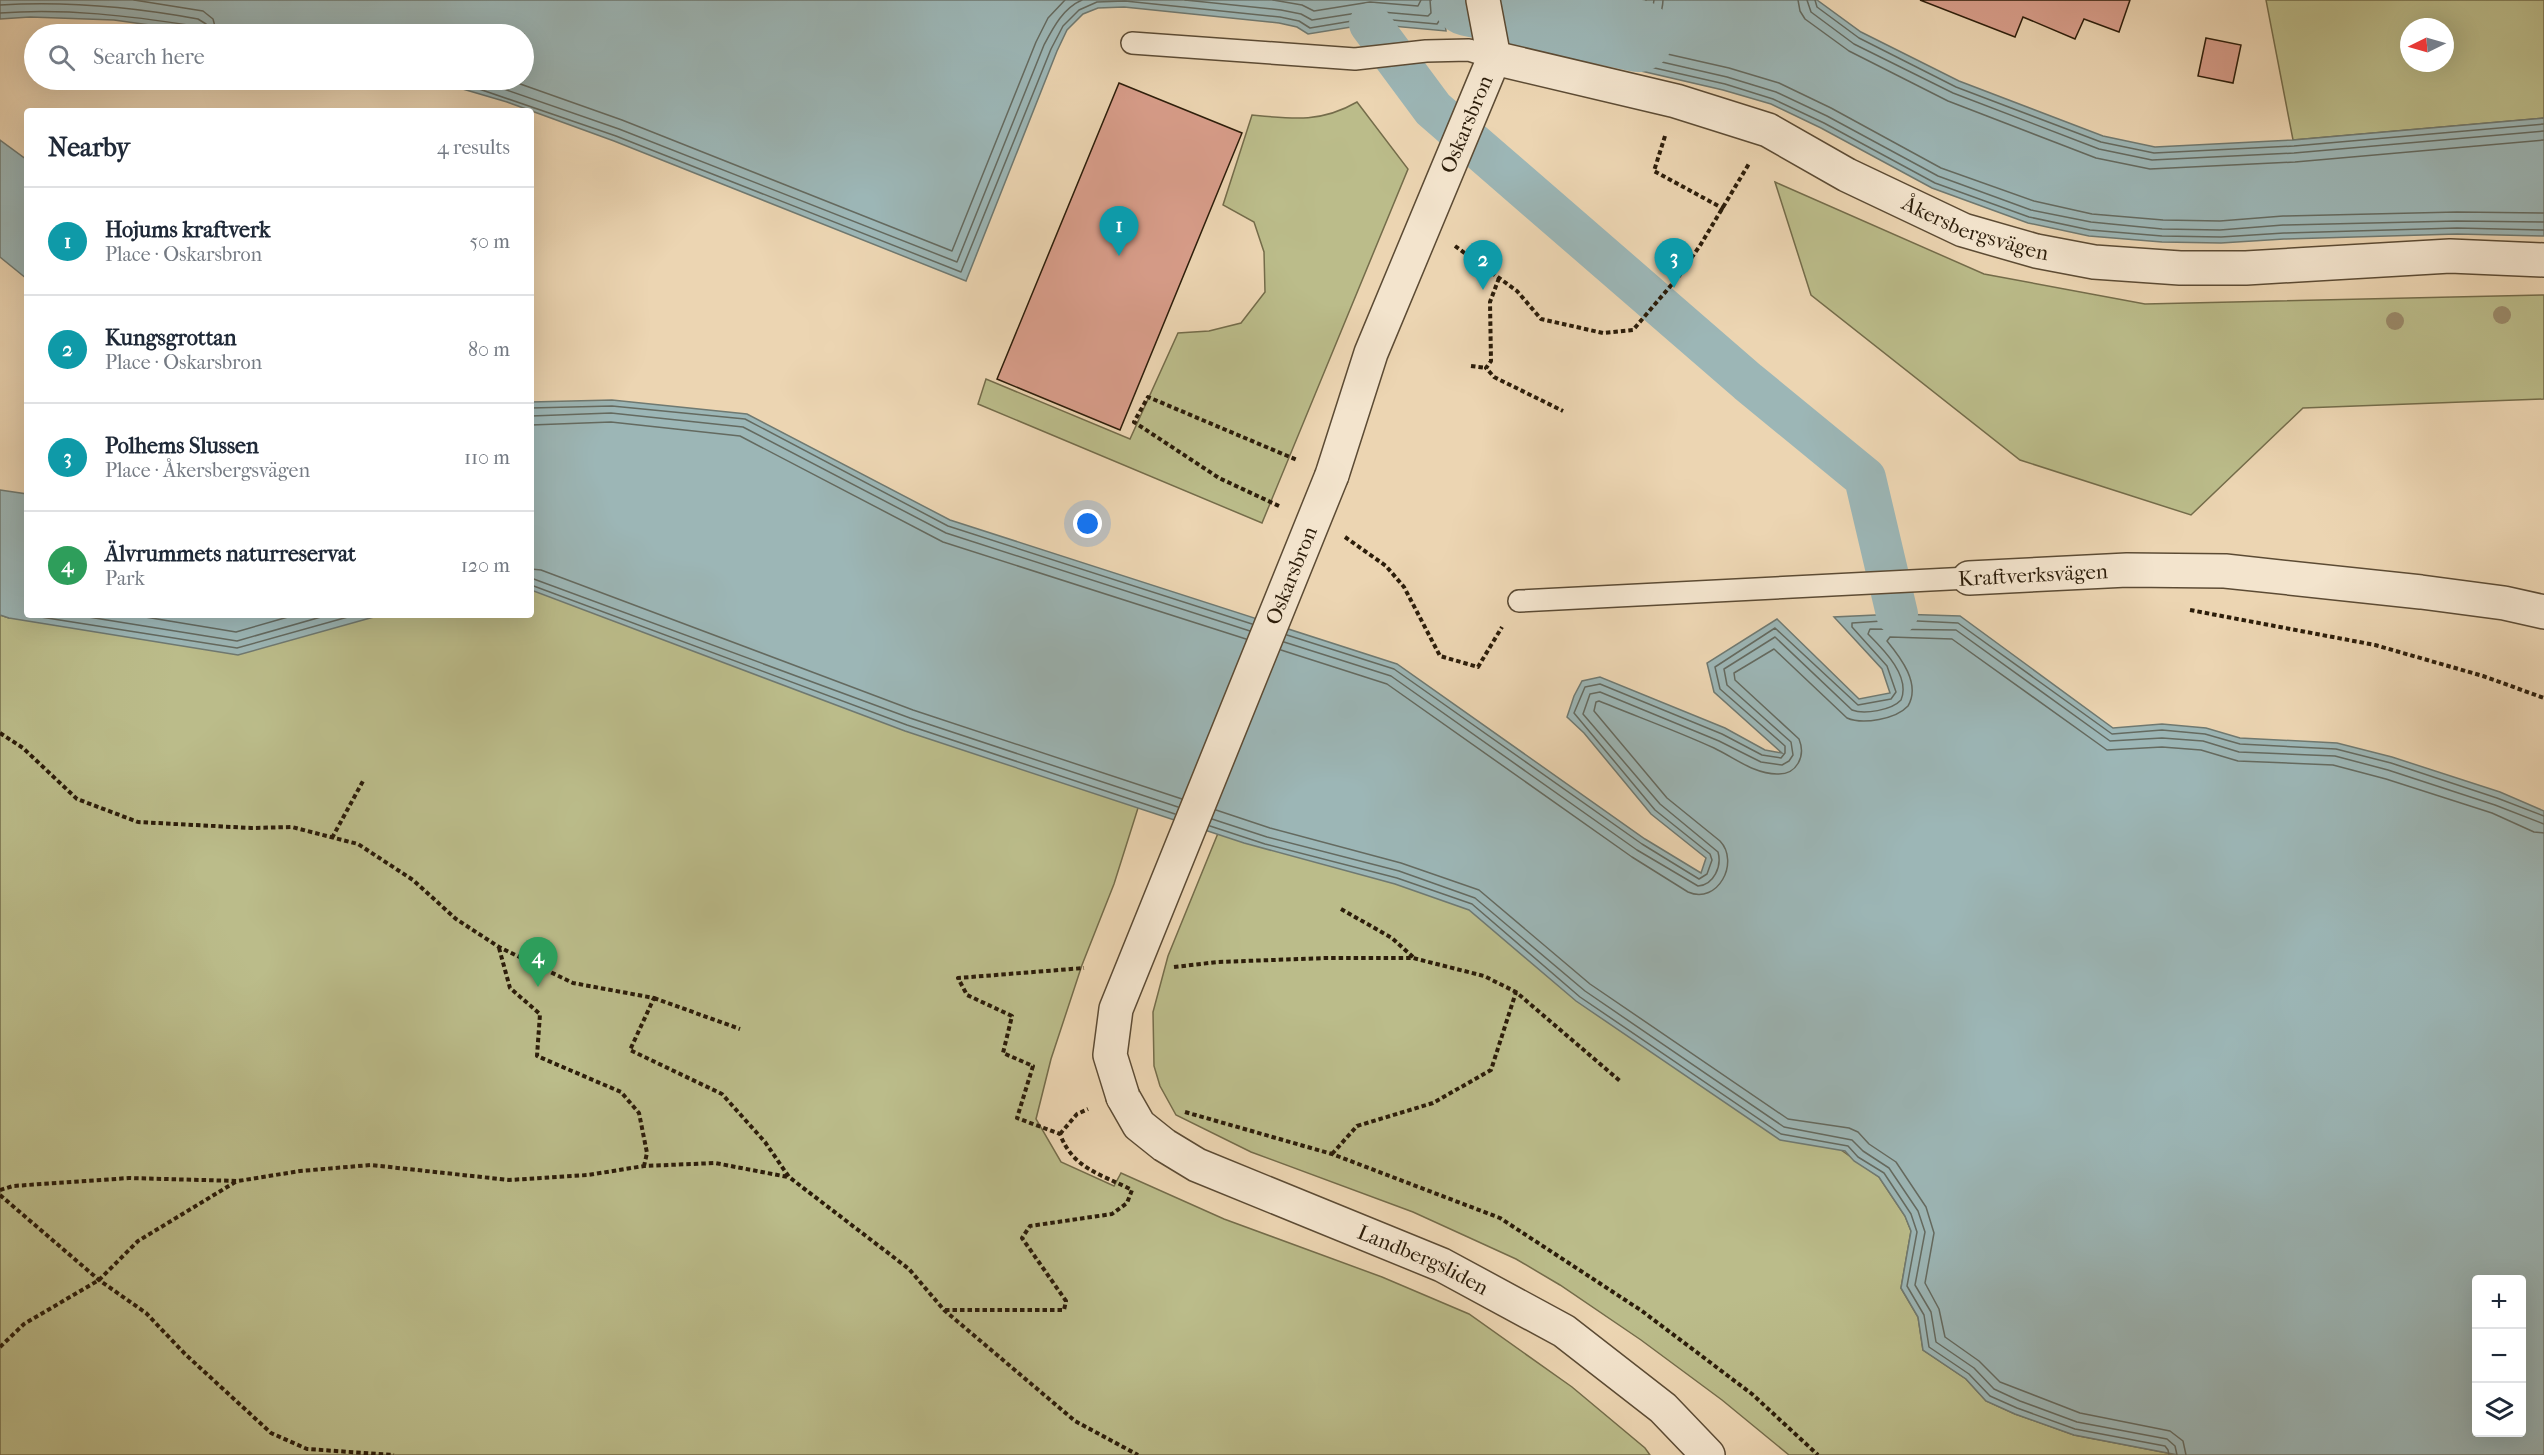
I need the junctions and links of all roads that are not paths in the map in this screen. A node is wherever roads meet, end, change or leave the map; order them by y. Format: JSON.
{"nodes":[{"id":1,"x":1483,"y":0,"type":"edge"},
{"id":2,"x":1132,"y":44,"type":"dead end"},
{"id":3,"x":1491,"y":64,"type":"junction"},
{"id":4,"x":2544,"y":260,"type":"edge"},
{"id":5,"x":1969,"y":578,"type":"joint"},
{"id":6,"x":1519,"y":601,"type":"road end"},
{"id":7,"x":2544,"y":612,"type":"edge"},
{"id":8,"x":1123,"y":1097,"type":"joint"},
{"id":9,"x":1708,"y":1455,"type":"edge"}],
"edges":[{"from":1,"to":3,"type":"street"},
{"from":2,"to":3,"type":"lane"},
{"from":3,"to":4,"type":"street","name":"Åkersbergsvägen"},
{"from":3,"to":8,"type":"street","name":"Oskarsbron","bridge":true},
{"from":5,"to":6,"type":"lane","name":"Kraftverksvägen"},
{"from":5,"to":7,"type":"street","name":"Kraftverksvägen"},
{"from":8,"to":9,"type":"street","name":"Landbergsliden"}]}
